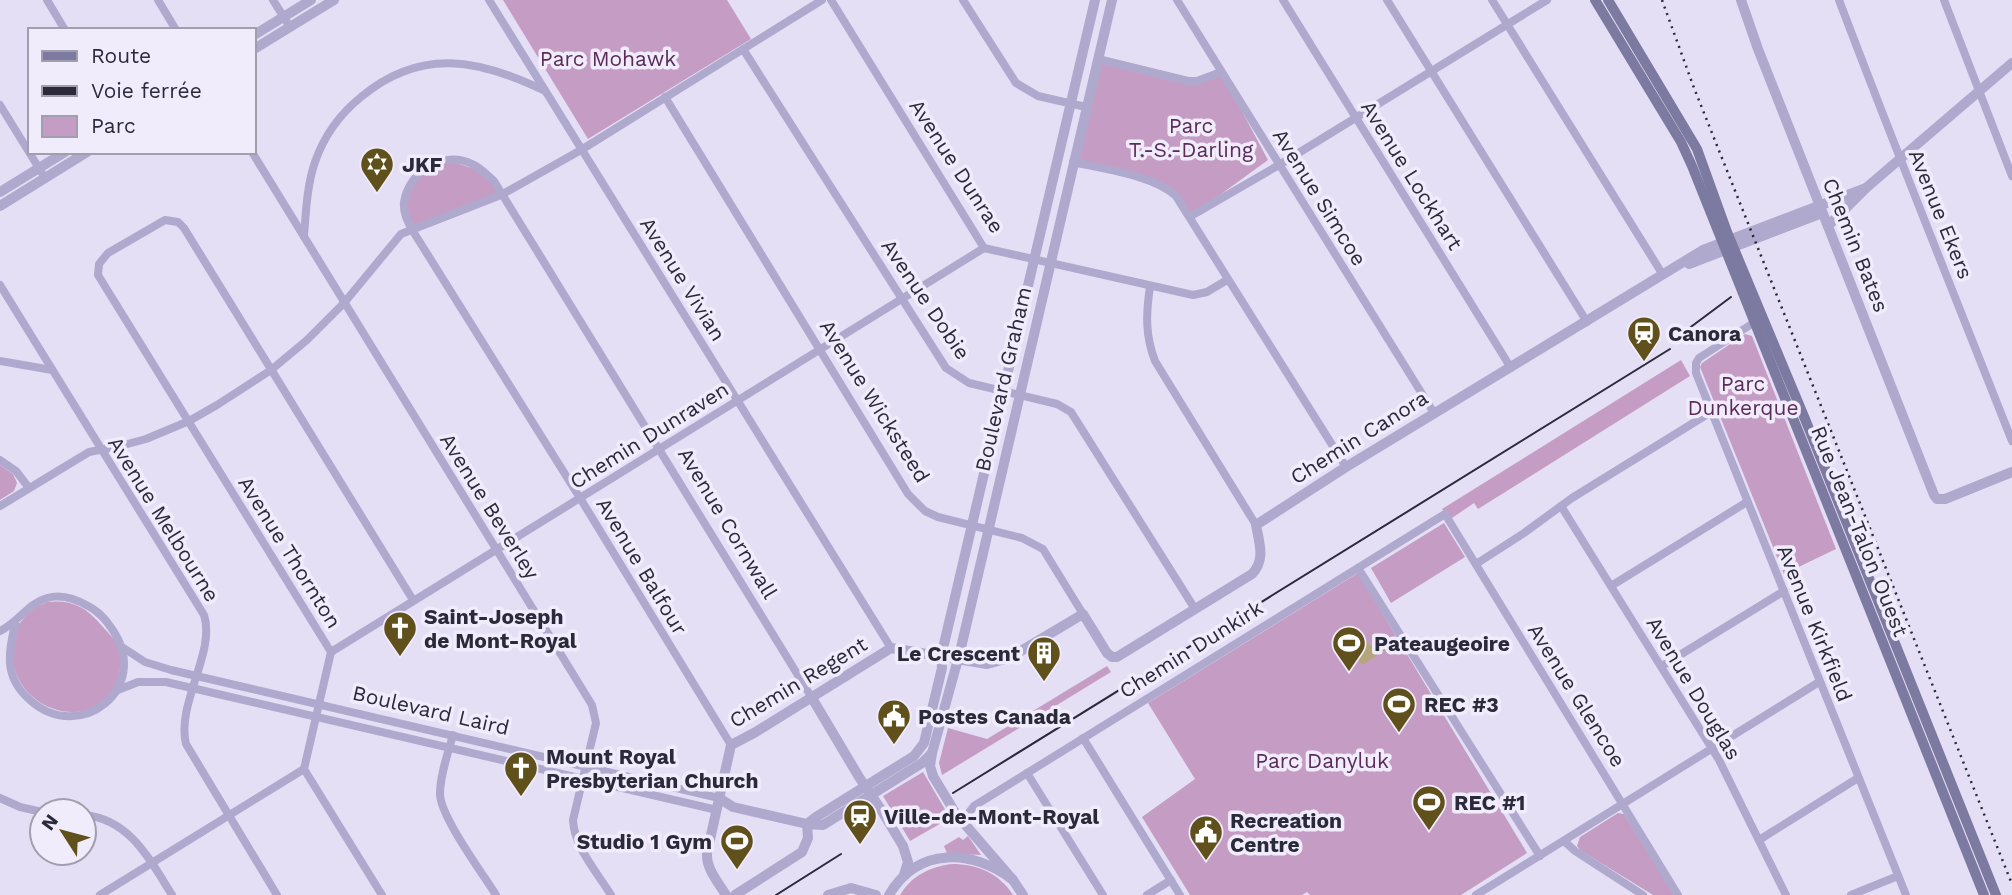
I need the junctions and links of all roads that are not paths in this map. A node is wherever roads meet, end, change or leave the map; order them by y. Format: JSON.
{"nodes":[{"id":1,"x":47,"y":0,"type":"edge"},
{"id":2,"x":158,"y":0,"type":"edge"},
{"id":3,"x":273,"y":0,"type":"edge"},
{"id":4,"x":311,"y":0,"type":"edge"},
{"id":5,"x":334,"y":0,"type":"edge"},
{"id":6,"x":489,"y":0,"type":"edge"},
{"id":7,"x":822,"y":0,"type":"edge"},
{"id":8,"x":831,"y":0,"type":"edge"},
{"id":9,"x":963,"y":0,"type":"edge"},
{"id":10,"x":1095,"y":0,"type":"edge"},
{"id":11,"x":1112,"y":0,"type":"edge"},
{"id":12,"x":1177,"y":0,"type":"edge"},
{"id":13,"x":1283,"y":0,"type":"edge"},
{"id":14,"x":1387,"y":0,"type":"edge"},
{"id":15,"x":1492,"y":0,"type":"edge"},
{"id":16,"x":1547,"y":0,"type":"edge"},
{"id":17,"x":1595,"y":0,"type":"edge"},
{"id":18,"x":1608,"y":0,"type":"edge"},
{"id":19,"x":1741,"y":0,"type":"edge"},
{"id":20,"x":1839,"y":0,"type":"edge"},
{"id":21,"x":1944,"y":0,"type":"edge"},
{"id":22,"x":283,"y":17,"type":"junction"},
{"id":23,"x":1508,"y":24,"type":"junction"},
{"id":24,"x":290,"y":27,"type":"junction"},
{"id":25,"x":64,"y":28,"type":"edge"},
{"id":26,"x":175,"y":28,"type":"edge"},
{"id":27,"x":256,"y":34,"type":"edge"},
{"id":28,"x":256,"y":49,"type":"edge"},
{"id":29,"x":743,"y":49,"type":"junction"},
{"id":30,"x":1098,"y":59,"type":"junction"},
{"id":31,"x":2012,"y":63,"type":"edge"},
{"id":32,"x":1221,"y":72,"type":"junction"},
{"id":33,"x":1432,"y":72,"type":"junction"},
{"id":34,"x":545,"y":91,"type":"junction"},
{"id":35,"x":1979,"y":91,"type":"junction"},
{"id":36,"x":665,"y":97,"type":"junction"},
{"id":37,"x":1072,"y":104,"type":"junction"},
{"id":38,"x":0,"y":105,"type":"edge"},
{"id":39,"x":1086,"y":107,"type":"junction"},
{"id":40,"x":1356,"y":119,"type":"junction"},
{"id":41,"x":581,"y":149,"type":"junction"},
{"id":42,"x":28,"y":150,"type":"edge"},
{"id":43,"x":30,"y":154,"type":"edge"},
{"id":44,"x":62,"y":154,"type":"edge"},
{"id":45,"x":84,"y":154,"type":"edge"},
{"id":46,"x":253,"y":154,"type":"edge"},
{"id":47,"x":1900,"y":158,"type":"junction"},
{"id":48,"x":1073,"y":162,"type":"junction"},
{"id":49,"x":1279,"y":165,"type":"junction"},
{"id":50,"x":39,"y":168,"type":"junction"},
{"id":51,"x":2012,"y":176,"type":"edge"},
{"id":52,"x":46,"y":178,"type":"junction"},
{"id":53,"x":1866,"y":188,"type":"junction"},
{"id":54,"x":0,"y":192,"type":"edge"},
{"id":55,"x":502,"y":195,"type":"junction"},
{"id":56,"x":0,"y":206,"type":"edge"},
{"id":57,"x":1821,"y":208,"type":"junction"},
{"id":58,"x":1191,"y":216,"type":"junction"},
{"id":59,"x":1828,"y":226,"type":"junction"},
{"id":60,"x":411,"y":229,"type":"junction"},
{"id":61,"x":304,"y":236,"type":"junction"},
{"id":62,"x":1728,"y":244,"type":"junction"},
{"id":63,"x":984,"y":248,"type":"junction"},
{"id":64,"x":1034,"y":260,"type":"junction"},
{"id":65,"x":1050,"y":264,"type":"junction"},
{"id":66,"x":1663,"y":275,"type":"junction"},
{"id":67,"x":1227,"y":281,"type":"junction"},
{"id":68,"x":0,"y":285,"type":"edge"},
{"id":69,"x":1150,"y":287,"type":"junction"},
{"id":70,"x":902,"y":298,"type":"junction"},
{"id":71,"x":344,"y":303,"type":"junction"},
{"id":72,"x":1759,"y":320,"type":"junction"},
{"id":73,"x":1587,"y":322,"type":"junction"},
{"id":74,"x":820,"y":349,"type":"junction"},
{"id":75,"x":0,"y":361,"type":"edge"},
{"id":76,"x":1511,"y":368,"type":"junction"},
{"id":77,"x":52,"y":370,"type":"junction"},
{"id":78,"x":271,"y":370,"type":"junction"},
{"id":79,"x":1004,"y":391,"type":"junction"},
{"id":80,"x":1018,"y":394,"type":"junction"},
{"id":81,"x":738,"y":401,"type":"junction"},
{"id":82,"x":1711,"y":412,"type":"junction"},
{"id":83,"x":1434,"y":413,"type":"junction"},
{"id":84,"x":189,"y":421,"type":"junction"},
{"id":85,"x":2012,"y":441,"type":"edge"},
{"id":86,"x":100,"y":448,"type":"junction"},
{"id":87,"x":660,"y":449,"type":"junction"},
{"id":88,"x":0,"y":460,"type":"edge"},
{"id":89,"x":1346,"y":467,"type":"junction"},
{"id":90,"x":2012,"y":471,"type":"edge"},
{"id":91,"x":29,"y":488,"type":"junction"},
{"id":92,"x":580,"y":498,"type":"junction"},
{"id":93,"x":1747,"y":502,"type":"junction"},
{"id":94,"x":0,"y":506,"type":"edge"},
{"id":95,"x":1562,"y":506,"type":"junction"},
{"id":96,"x":1445,"y":514,"type":"joint"},
{"id":97,"x":974,"y":525,"type":"junction"},
{"id":98,"x":1256,"y":525,"type":"junction"},
{"id":99,"x":987,"y":529,"type":"junction"},
{"id":100,"x":496,"y":549,"type":"junction"},
{"id":101,"x":1476,"y":564,"type":"junction"},
{"id":102,"x":1358,"y":568,"type":"junction"},
{"id":103,"x":1611,"y":586,"type":"junction"},
{"id":104,"x":1784,"y":591,"type":"junction"},
{"id":105,"x":414,"y":600,"type":"junction"},
{"id":106,"x":1195,"y":609,"type":"junction"},
{"id":107,"x":1083,"y":614,"type":"junction"},
{"id":108,"x":15,"y":624,"type":"junction"},
{"id":109,"x":0,"y":631,"type":"edge"},
{"id":110,"x":0,"y":644,"type":"edge"},
{"id":111,"x":122,"y":647,"type":"junction"},
{"id":112,"x":891,"y":648,"type":"junction"},
{"id":113,"x":331,"y":652,"type":"junction"},
{"id":114,"x":8,"y":656,"type":"junction"},
{"id":115,"x":942,"y":657,"type":"junction"},
{"id":116,"x":957,"y":660,"type":"junction"},
{"id":117,"x":1662,"y":666,"type":"junction"},
{"id":118,"x":197,"y":674,"type":"junction"},
{"id":119,"x":1819,"y":682,"type":"junction"},
{"id":120,"x":193,"y":688,"type":"junction"},
{"id":121,"x":118,"y":690,"type":"junction"},
{"id":122,"x":812,"y":698,"type":"junction"},
{"id":123,"x":319,"y":704,"type":"junction"},
{"id":124,"x":317,"y":717,"type":"junction"},
{"id":125,"x":453,"y":735,"type":"junction"},
{"id":126,"x":1083,"y":738,"type":"junction"},
{"id":127,"x":731,"y":745,"type":"junction"},
{"id":128,"x":449,"y":748,"type":"junction"},
{"id":129,"x":1712,"y":749,"type":"junction"},
{"id":130,"x":932,"y":753,"type":"junction"},
{"id":131,"x":918,"y":760,"type":"junction"},
{"id":132,"x":587,"y":767,"type":"junction"},
{"id":133,"x":304,"y":769,"type":"junction"},
{"id":134,"x":1027,"y":773,"type":"junction"},
{"id":135,"x":933,"y":776,"type":"junction"},
{"id":136,"x":1858,"y":778,"type":"junction"},
{"id":137,"x":583,"y":780,"type":"junction"},
{"id":138,"x":868,"y":790,"type":"junction"},
{"id":139,"x":719,"y":798,"type":"junction"},
{"id":140,"x":0,"y":799,"type":"edge"},
{"id":141,"x":1624,"y":803,"type":"junction"},
{"id":142,"x":733,"y":807,"type":"junction"},
{"id":143,"x":28,"y":809,"type":"edge"},
{"id":144,"x":717,"y":810,"type":"junction"},
{"id":145,"x":228,"y":816,"type":"junction"},
{"id":146,"x":98,"y":817,"type":"edge"},
{"id":147,"x":959,"y":818,"type":"junction"},
{"id":148,"x":807,"y":824,"type":"junction"},
{"id":149,"x":1759,"y":840,"type":"junction"},
{"id":150,"x":1564,"y":841,"type":"junction"},
{"id":151,"x":1540,"y":856,"type":"junction"},
{"id":152,"x":152,"y":863,"type":"junction"},
{"id":153,"x":904,"y":875,"type":"junction"},
{"id":154,"x":1898,"y":876,"type":"junction"},
{"id":155,"x":1013,"y":880,"type":"junction"},
{"id":156,"x":1171,"y":880,"type":"junction"},
{"id":157,"x":100,"y":895,"type":"edge"},
{"id":158,"x":172,"y":895,"type":"edge"},
{"id":159,"x":276,"y":895,"type":"edge"},
{"id":160,"x":382,"y":895,"type":"edge"},
{"id":161,"x":496,"y":895,"type":"edge"},
{"id":162,"x":611,"y":895,"type":"edge"},
{"id":163,"x":726,"y":895,"type":"edge"},
{"id":164,"x":735,"y":895,"type":"edge"},
{"id":165,"x":828,"y":895,"type":"edge"},
{"id":166,"x":876,"y":895,"type":"edge"},
{"id":167,"x":889,"y":895,"type":"edge"},
{"id":168,"x":1023,"y":895,"type":"edge"},
{"id":169,"x":1103,"y":895,"type":"edge"},
{"id":170,"x":1147,"y":895,"type":"edge"},
{"id":171,"x":1180,"y":895,"type":"edge"},
{"id":172,"x":1476,"y":895,"type":"edge"},
{"id":173,"x":1643,"y":895,"type":"edge"},
{"id":174,"x":1678,"y":895,"type":"edge"},
{"id":175,"x":1786,"y":895,"type":"edge"},
{"id":176,"x":1851,"y":895,"type":"edge"},
{"id":177,"x":1906,"y":895,"type":"edge"},
{"id":178,"x":1984,"y":895,"type":"edge"},
{"id":179,"x":1996,"y":895,"type":"edge"}],
"edges":[{"from":1,"to":25,"type":"street"},
{"from":2,"to":26,"type":"street"},
{"from":3,"to":22,"type":"street"},
{"from":4,"to":22,"type":"street"},
{"from":5,"to":24,"type":"street"},
{"from":6,"to":34,"type":"street","name":"Avenue Vivian"},
{"from":7,"to":29,"type":"street"},
{"from":8,"to":63,"type":"street","name":"Avenue Dunrae"},
{"from":9,"to":37,"type":"street"},
{"from":10,"to":37,"type":"street","name":"Boulevard Graham"},
{"from":11,"to":30,"type":"street","name":"Boulevard Graham"},
{"from":12,"to":32,"type":"street","name":"Avenue Simcoe"},
{"from":13,"to":40,"type":"street","name":"Avenue Lockhart"},
{"from":14,"to":33,"type":"street"},
{"from":15,"to":23,"type":"street"},
{"from":16,"to":23,"type":"street"},
{"from":17,"to":62,"type":"main road","name":"Rue Jean-Talon Ouest"},
{"from":18,"to":62,"type":"main road","name":"Rue Jean-Talon Ouest"},
{"from":19,"to":57,"type":"street","name":"Chemin Bates"},
{"from":20,"to":47,"type":"street","name":"Avenue Ekers"},
{"from":21,"to":35,"type":"street"},
{"from":22,"to":24,"type":"street"},
{"from":22,"to":27,"type":"street"},
{"from":23,"to":33,"type":"street"},
{"from":23,"to":66,"type":"street"},
{"from":24,"to":28,"type":"street"},
{"from":29,"to":36,"type":"street"},
{"from":29,"to":70,"type":"street","name":"Avenue Dobie"},
{"from":30,"to":32,"type":"street"},
{"from":30,"to":39,"type":"street","name":"Boulevard Graham"},
{"from":31,"to":35,"type":"street"},
{"from":32,"to":49,"type":"street","name":"Avenue Simcoe"},
{"from":33,"to":40,"type":"street"},
{"from":33,"to":73,"type":"street"},
{"from":34,"to":41,"type":"street","name":"Avenue Vivian"},
{"from":34,"to":61,"type":"street"},
{"from":35,"to":47,"type":"street"},
{"from":35,"to":51,"type":"street"},
{"from":36,"to":41,"type":"street"},
{"from":36,"to":74,"type":"street","name":"Avenue Wicksteed"},
{"from":37,"to":39,"type":"street"},
{"from":37,"to":64,"type":"street","name":"Boulevard Graham"},
{"from":38,"to":42,"type":"street"},
{"from":39,"to":48,"type":"street","name":"Boulevard Graham"},
{"from":40,"to":49,"type":"street"},
{"from":40,"to":76,"type":"street","name":"Avenue Lockhart"},
{"from":41,"to":55,"type":"street"},
{"from":41,"to":81,"type":"street","name":"Avenue Vivian"},
{"from":43,"to":50,"type":"street"},
{"from":44,"to":50,"type":"street"},
{"from":45,"to":52,"type":"street"},
{"from":46,"to":61,"type":"street","name":"Avenue Beverley"},
{"from":47,"to":53,"type":"street"},
{"from":47,"to":85,"type":"street","name":"Avenue Ekers"},
{"from":48,"to":58,"type":"street"},
{"from":48,"to":65,"type":"street","name":"Boulevard Graham"},
{"from":49,"to":58,"type":"street"},
{"from":49,"to":83,"type":"street","name":"Avenue Simcoe"},
{"from":50,"to":52,"type":"street"},
{"from":50,"to":54,"type":"street"},
{"from":52,"to":56,"type":"street"},
{"from":53,"to":57,"type":"street","name":"Chemin Canora"},
{"from":53,"to":59,"type":"street"},
{"from":55,"to":60,"type":"street"},
{"from":55,"to":60,"type":"street","name":"Avenue Cornwall"},
{"from":55,"to":87,"type":"street","name":"Avenue Cornwall"},
{"from":57,"to":59,"type":"street","name":"Chemin Bates"},
{"from":57,"to":62,"type":"street","name":"Chemin Canora"},
{"from":58,"to":67,"type":"street"},
{"from":59,"to":90,"type":"street","name":"Chemin Bates"},
{"from":60,"to":71,"type":"street"},
{"from":60,"to":92,"type":"street","name":"Avenue Balfour"},
{"from":61,"to":71,"type":"street","name":"Avenue Beverley"},
{"from":62,"to":66,"type":"street","name":"Chemin Canora"},
{"from":62,"to":72,"type":"main road","name":"Rue Jean-Talon Ouest"},
{"from":63,"to":64,"type":"street","name":"Avenue Dunrae"},
{"from":63,"to":70,"type":"street","name":"Chemin Dunraven"},
{"from":64,"to":65,"type":"street","name":"Avenue Dunrae"},
{"from":64,"to":79,"type":"street","name":"Boulevard Graham"},
{"from":65,"to":69,"type":"street","name":"Avenue Dunrae"},
{"from":65,"to":80,"type":"street","name":"Boulevard Graham"},
{"from":66,"to":73,"type":"street","name":"Chemin Canora"},
{"from":67,"to":69,"type":"street","name":"Avenue Dunrae"},
{"from":67,"to":89,"type":"street"},
{"from":68,"to":77,"type":"street","name":"Avenue Melbourne"},
{"from":69,"to":98,"type":"street"},
{"from":70,"to":74,"type":"street","name":"Chemin Dunraven"},
{"from":70,"to":79,"type":"street","name":"Avenue Dobie"},
{"from":71,"to":78,"type":"street"},
{"from":71,"to":100,"type":"street","name":"Avenue Beverley"},
{"from":72,"to":82,"type":"street","name":"Avenue Kirkfield"},
{"from":72,"to":178,"type":"main road","name":"Rue Jean-Talon Ouest"},
{"from":72,"to":179,"type":"main road","name":"Rue Jean-Talon Ouest"},
{"from":73,"to":76,"type":"street","name":"Chemin Canora"},
{"from":74,"to":81,"type":"street","name":"Chemin Dunraven"},
{"from":74,"to":97,"type":"street","name":"Avenue Wicksteed"},
{"from":75,"to":77,"type":"street"},
{"from":76,"to":83,"type":"street","name":"Chemin Canora"},
{"from":77,"to":86,"type":"street","name":"Avenue Melbourne"},
{"from":78,"to":84,"type":"street"},
{"from":78,"to":84,"type":"street","name":"Avenue Thornton"},
{"from":78,"to":105,"type":"street","name":"Avenue Thornton"},
{"from":79,"to":80,"type":"street","name":"Avenue Dobie"},
{"from":79,"to":97,"type":"street","name":"Boulevard Graham"},
{"from":80,"to":99,"type":"street","name":"Boulevard Graham"},
{"from":80,"to":106,"type":"street","name":"Avenue Dobie"},
{"from":81,"to":87,"type":"street","name":"Chemin Dunraven"},
{"from":81,"to":112,"type":"street","name":"Avenue Vivian"},
{"from":82,"to":93,"type":"street","name":"Avenue Kirkfield"},
{"from":82,"to":95,"type":"street"},
{"from":83,"to":89,"type":"street","name":"Chemin Canora"},
{"from":84,"to":86,"type":"street"},
{"from":84,"to":113,"type":"street","name":"Avenue Thornton"},
{"from":86,"to":91,"type":"street"},
{"from":86,"to":118,"type":"street","name":"Avenue Melbourne"},
{"from":87,"to":92,"type":"street","name":"Chemin Dunraven"},
{"from":87,"to":122,"type":"street","name":"Avenue Cornwall"},
{"from":88,"to":91,"type":"street"},
{"from":89,"to":98,"type":"street","name":"Chemin Canora"},
{"from":91,"to":94,"type":"street"},
{"from":92,"to":100,"type":"street","name":"Chemin Dunraven"},
{"from":92,"to":127,"type":"street","name":"Avenue Balfour"},
{"from":93,"to":103,"type":"street"},
{"from":93,"to":104,"type":"street","name":"Avenue Kirkfield"},
{"from":95,"to":101,"type":"street"},
{"from":95,"to":103,"type":"street","name":"Avenue Douglas"},
{"from":96,"to":101,"type":"street","name":"Avenue Glencoe"},
{"from":96,"to":102,"type":"street","name":"Chemin Dunkirk"},
{"from":97,"to":99,"type":"street","name":"Avenue Wicksteed"},
{"from":97,"to":115,"type":"street","name":"Boulevard Graham"},
{"from":98,"to":106,"type":"street"},
{"from":99,"to":107,"type":"street","name":"Avenue Wicksteed"},
{"from":99,"to":116,"type":"street","name":"Boulevard Graham"},
{"from":100,"to":105,"type":"street","name":"Chemin Dunraven"},
{"from":100,"to":132,"type":"street","name":"Avenue Beverley"},
{"from":101,"to":141,"type":"street","name":"Avenue Glencoe"},
{"from":102,"to":126,"type":"street","name":"Chemin Dunkirk"},
{"from":102,"to":151,"type":"street"},
{"from":103,"to":117,"type":"street","name":"Avenue Douglas"},
{"from":104,"to":117,"type":"street"},
{"from":104,"to":119,"type":"street","name":"Avenue Kirkfield"},
{"from":105,"to":113,"type":"street","name":"Chemin Dunraven"},
{"from":106,"to":107,"type":"street","name":"Avenue Wicksteed"},
{"from":107,"to":116,"type":"street","name":"Chemin Regent"},
{"from":108,"to":109,"type":"street","name":"Boulevard Laird"},
{"from":108,"to":111,"type":"street","name":"Boulevard Laird"},
{"from":108,"to":114,"type":"street"},
{"from":110,"to":114,"type":"street","name":"Boulevard Laird"},
{"from":111,"to":118,"type":"street","name":"Boulevard Laird"},
{"from":111,"to":121,"type":"street"},
{"from":112,"to":115,"type":"street","name":"Chemin Regent"},
{"from":112,"to":122,"type":"street","name":"Chemin Regent"},
{"from":113,"to":123,"type":"street","name":"Avenue Thornton"},
{"from":114,"to":121,"type":"street","name":"Boulevard Laird"},
{"from":115,"to":116,"type":"street","name":"Chemin Regent"},
{"from":115,"to":131,"type":"street","name":"Boulevard Graham"},
{"from":116,"to":130,"type":"street","name":"Boulevard Graham"},
{"from":117,"to":129,"type":"street","name":"Avenue Douglas"},
{"from":118,"to":120,"type":"street","name":"Avenue Melbourne"},
{"from":118,"to":123,"type":"street","name":"Boulevard Laird"},
{"from":119,"to":129,"type":"street"},
{"from":119,"to":136,"type":"street","name":"Avenue Kirkfield"},
{"from":120,"to":121,"type":"street","name":"Boulevard Laird"},
{"from":120,"to":124,"type":"street","name":"Boulevard Laird"},
{"from":120,"to":145,"type":"street","name":"Avenue Melbourne"},
{"from":122,"to":127,"type":"street","name":"Chemin Regent"},
{"from":122,"to":138,"type":"street","name":"Avenue Cornwall"},
{"from":123,"to":124,"type":"street","name":"Avenue Thornton"},
{"from":123,"to":125,"type":"street","name":"Boulevard Laird"},
{"from":124,"to":128,"type":"street","name":"Boulevard Laird"},
{"from":124,"to":133,"type":"street","name":"Avenue Thornton"},
{"from":125,"to":128,"type":"street"},
{"from":125,"to":132,"type":"street","name":"Boulevard Laird"},
{"from":126,"to":134,"type":"street","name":"Chemin Dunkirk"},
{"from":126,"to":156,"type":"street"},
{"from":127,"to":139,"type":"street","name":"Chemin Regent"},
{"from":128,"to":137,"type":"street","name":"Boulevard Laird"},
{"from":128,"to":161,"type":"street"},
{"from":129,"to":141,"type":"street"},
{"from":129,"to":149,"type":"street","name":"Avenue Douglas"},
{"from":130,"to":131,"type":"street","name":"Boulevard Graham"},
{"from":130,"to":135,"type":"street"},
{"from":131,"to":135,"type":"street"},
{"from":131,"to":138,"type":"street"},
{"from":132,"to":137,"type":"street","name":"Avenue Beverley"},
{"from":132,"to":139,"type":"street","name":"Boulevard Laird"},
{"from":133,"to":145,"type":"street"},
{"from":133,"to":160,"type":"street"},
{"from":134,"to":147,"type":"street","name":"Chemin Dunkirk"},
{"from":134,"to":169,"type":"street"},
{"from":135,"to":147,"type":"street","bridge":true},
{"from":136,"to":149,"type":"street"},
{"from":136,"to":154,"type":"street","name":"Avenue Kirkfield"},
{"from":137,"to":144,"type":"street","name":"Boulevard Laird"},
{"from":137,"to":162,"type":"street","name":"Avenue Beverley"},
{"from":138,"to":148,"type":"street"},
{"from":138,"to":153,"type":"street","name":"Avenue Cornwall","bridge":true},
{"from":139,"to":142,"type":"street","name":"Boulevard Laird"},
{"from":139,"to":144,"type":"street","name":"Chemin Regent"},
{"from":140,"to":143,"type":"street"},
{"from":141,"to":150,"type":"street"},
{"from":141,"to":174,"type":"street","name":"Avenue Glencoe"},
{"from":142,"to":144,"type":"street","name":"Boulevard Laird"},
{"from":142,"to":148,"type":"street","name":"Boulevard Laird"},
{"from":144,"to":163,"type":"street","name":"Chemin Regent"},
{"from":145,"to":152,"type":"street"},
{"from":145,"to":159,"type":"street","name":"Avenue Melbourne"},
{"from":146,"to":152,"type":"street"},
{"from":147,"to":155,"type":"street"},
{"from":148,"to":164,"type":"street"},
{"from":149,"to":175,"type":"street","name":"Avenue Douglas"},
{"from":150,"to":151,"type":"street"},
{"from":150,"to":173,"type":"street"},
{"from":151,"to":172,"type":"street"},
{"from":152,"to":157,"type":"street"},
{"from":152,"to":158,"type":"street"},
{"from":153,"to":155,"type":"street"},
{"from":153,"to":167,"type":"street"},
{"from":154,"to":176,"type":"street"},
{"from":154,"to":177,"type":"street","name":"Avenue Kirkfield"},
{"from":155,"to":168,"type":"street"},
{"from":156,"to":170,"type":"street"},
{"from":156,"to":171,"type":"street"},
{"from":165,"to":166,"type":"street"}]}
